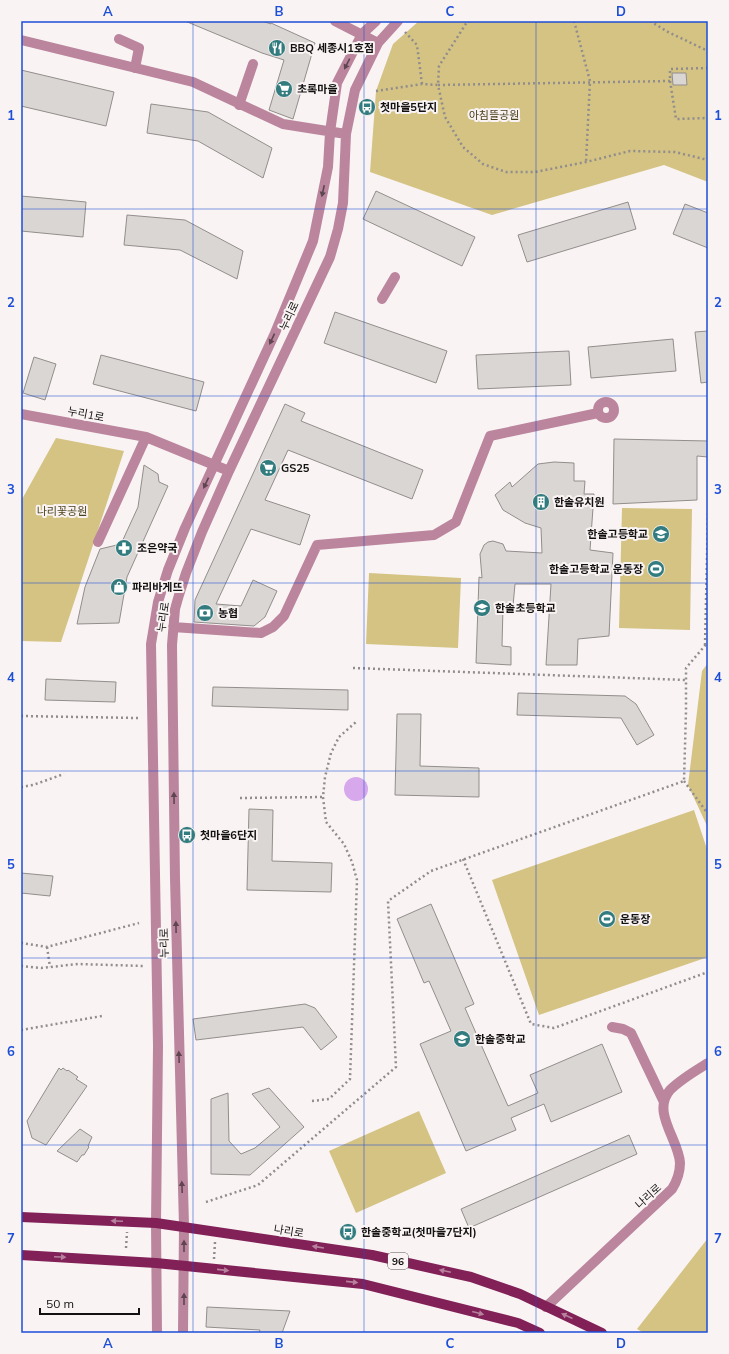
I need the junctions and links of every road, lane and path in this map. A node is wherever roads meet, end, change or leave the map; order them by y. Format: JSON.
{"nodes":[{"id":1,"x":335,"y":21,"type":"edge"},
{"id":2,"x":376,"y":21,"type":"edge"},
{"id":3,"x":398,"y":21,"type":"edge"},
{"id":4,"x":470,"y":21,"type":"edge"},
{"id":5,"x":574,"y":21,"type":"edge"},
{"id":6,"x":650,"y":21,"type":"edge"},
{"id":7,"x":405,"y":32,"type":"dead end"},
{"id":8,"x":362,"y":34,"type":"junction"},
{"id":9,"x":119,"y":39,"type":"dead end"},
{"id":10,"x":21,"y":40,"type":"edge"},
{"id":11,"x":378,"y":42,"type":"junction"},
{"id":12,"x":708,"y":51,"type":"edge"},
{"id":13,"x":253,"y":64,"type":"dead end"},
{"id":14,"x":135,"y":68,"type":"junction"},
{"id":15,"x":708,"y":68,"type":"edge"},
{"id":16,"x":590,"y":81,"type":"junction"},
{"id":17,"x":670,"y":81,"type":"junction"},
{"id":18,"x":422,"y":84,"type":"junction"},
{"id":19,"x":438,"y":85,"type":"junction"},
{"id":20,"x":376,"y":91,"type":"dead end"},
{"id":21,"x":239,"y":105,"type":"junction"},
{"id":22,"x":708,"y":118,"type":"edge"},
{"id":23,"x":330,"y":132,"type":"junction"},
{"id":24,"x":346,"y":134,"type":"junction"},
{"id":25,"x":708,"y":160,"type":"edge"},
{"id":26,"x":586,"y":162,"type":"junction"},
{"id":27,"x":395,"y":277,"type":"dead end"},
{"id":28,"x":382,"y":299,"type":"dead end"},
{"id":29,"x":598,"y":413,"type":"dead end"},
{"id":30,"x":21,"y":414,"type":"edge"},
{"id":31,"x":146,"y":437,"type":"junction"},
{"id":32,"x":214,"y":465,"type":"junction"},
{"id":33,"x":228,"y":471,"type":"junction"},
{"id":34,"x":708,"y":512,"type":"edge"},
{"id":35,"x":98,"y":542,"type":"dead end"},
{"id":36,"x":173,"y":627,"type":"junction"},
{"id":37,"x":708,"y":642,"type":"edge"},
{"id":38,"x":705,"y":645,"type":"junction"},
{"id":39,"x":353,"y":668,"type":"dead end"},
{"id":40,"x":686,"y":680,"type":"junction"},
{"id":41,"x":21,"y":716,"type":"edge"},
{"id":42,"x":138,"y":718,"type":"dead end"},
{"id":43,"x":356,"y":722,"type":"dead end"},
{"id":44,"x":64,"y":774,"type":"dead end"},
{"id":45,"x":684,"y":781,"type":"junction"},
{"id":46,"x":21,"y":787,"type":"edge"},
{"id":47,"x":323,"y":797,"type":"junction"},
{"id":48,"x":240,"y":798,"type":"dead end"},
{"id":49,"x":708,"y":814,"type":"edge"},
{"id":50,"x":463,"y":859,"type":"junction"},
{"id":51,"x":139,"y":923,"type":"dead end"},
{"id":52,"x":21,"y":943,"type":"edge"},
{"id":53,"x":47,"y":947,"type":"junction"},
{"id":54,"x":21,"y":966,"type":"edge"},
{"id":55,"x":144,"y":966,"type":"dead end"},
{"id":56,"x":50,"y":967,"type":"junction"},
{"id":57,"x":708,"y":972,"type":"edge"},
{"id":58,"x":102,"y":1016,"type":"dead end"},
{"id":59,"x":612,"y":1027,"type":"dead end"},
{"id":60,"x":21,"y":1030,"type":"edge"},
{"id":61,"x":708,"y":1063,"type":"edge"},
{"id":62,"x":312,"y":1101,"type":"dead end"},
{"id":63,"x":664,"y":1102,"type":"junction"},
{"id":64,"x":206,"y":1202,"type":"dead end"},
{"id":65,"x":21,"y":1217,"type":"edge"},
{"id":66,"x":156,"y":1223,"type":"junction"},
{"id":67,"x":184,"y":1226,"type":"junction"},
{"id":68,"x":127,"y":1232,"type":"dead end"},
{"id":69,"x":215,"y":1241,"type":"dead end"},
{"id":70,"x":126,"y":1248,"type":"dead end"},
{"id":71,"x":21,"y":1256,"type":"edge"},
{"id":72,"x":214,"y":1259,"type":"dead end"},
{"id":73,"x":156,"y":1263,"type":"junction"},
{"id":74,"x":184,"y":1266,"type":"junction"},
{"id":75,"x":546,"y":1307,"type":"junction"},
{"id":76,"x":157,"y":1333,"type":"edge"},
{"id":77,"x":184,"y":1333,"type":"edge"},
{"id":78,"x":540,"y":1333,"type":"edge"},
{"id":79,"x":602,"y":1333,"type":"edge"}],
"edges":[{"from":1,"to":8,"type":"street"},
{"from":2,"to":8,"type":"street","name":"누리로"},
{"from":3,"to":11,"type":"street","name":"누리로"},
{"from":4,"to":19,"type":"path"},
{"from":5,"to":16,"type":"path"},
{"from":6,"to":12,"type":"path"},
{"from":7,"to":18,"type":"path"},
{"from":8,"to":11,"type":"street"},
{"from":8,"to":23,"type":"street","name":"누리로","one_way":true},
{"from":9,"to":14,"type":"street"},
{"from":10,"to":14,"type":"street"},
{"from":11,"to":24,"type":"street","name":"누리로"},
{"from":13,"to":21,"type":"street"},
{"from":14,"to":21,"type":"street"},
{"from":15,"to":17,"type":"path"},
{"from":16,"to":17,"type":"path"},
{"from":16,"to":19,"type":"path"},
{"from":16,"to":26,"type":"path"},
{"from":17,"to":22,"type":"path"},
{"from":18,"to":19,"type":"path"},
{"from":18,"to":20,"type":"path"},
{"from":19,"to":26,"type":"path"},
{"from":21,"to":23,"type":"street"},
{"from":23,"to":24,"type":"street"},
{"from":23,"to":32,"type":"street","name":"누리로","one_way":true},
{"from":24,"to":33,"type":"street","name":"누리로"},
{"from":25,"to":26,"type":"path"},
{"from":27,"to":28,"type":"street"},
{"from":29,"to":36,"type":"street"},
{"from":30,"to":31,"type":"street","name":"누리1로"},
{"from":31,"to":32,"type":"street","name":"누리1로"},
{"from":31,"to":35,"type":"street"},
{"from":32,"to":33,"type":"street","name":"누리1로"},
{"from":32,"to":66,"type":"street","name":"누리로","one_way":true},
{"from":33,"to":36,"type":"street","name":"누리로"},
{"from":34,"to":38,"type":"path"},
{"from":67,"to":36,"type":"street","name":"누리로","one_way":true},
{"from":37,"to":38,"type":"path"},
{"from":38,"to":40,"type":"path"},
{"from":39,"to":40,"type":"path"},
{"from":40,"to":45,"type":"path"},
{"from":41,"to":42,"type":"path"},
{"from":43,"to":47,"type":"path"},
{"from":44,"to":46,"type":"path"},
{"from":45,"to":49,"type":"path"},
{"from":45,"to":50,"type":"path"},
{"from":47,"to":48,"type":"path"},
{"from":47,"to":62,"type":"path"},
{"from":50,"to":57,"type":"path"},
{"from":50,"to":64,"type":"path"},
{"from":51,"to":53,"type":"path"},
{"from":52,"to":53,"type":"path"},
{"from":53,"to":56,"type":"path"},
{"from":54,"to":56,"type":"path"},
{"from":55,"to":56,"type":"path"},
{"from":58,"to":60,"type":"path"},
{"from":59,"to":63,"type":"street","name":"나리로"},
{"from":61,"to":63,"type":"street"},
{"from":63,"to":75,"type":"street","name":"나리로"},
{"from":66,"to":65,"type":"main road","name":"나리로","number":"96","one_way":true},
{"from":66,"to":67,"type":"main road","name":"나리로","number":"96"},
{"from":66,"to":73,"type":"street","name":"누리로"},
{"from":74,"to":67,"type":"street","name":"누리로","one_way":true},
{"from":75,"to":67,"type":"main road","name":"나리로","number":"96","one_way":true},
{"from":68,"to":70,"type":"path"},
{"from":69,"to":72,"type":"path"},
{"from":71,"to":73,"type":"main road","one_way":true},
{"from":73,"to":74,"type":"main road"},
{"from":73,"to":76,"type":"street","name":"누리로"},
{"from":77,"to":74,"type":"street","name":"누리로","one_way":true},
{"from":74,"to":78,"type":"main road","one_way":true},
{"from":79,"to":75,"type":"main road","name":"나리로","number":"96","one_way":true}]}
